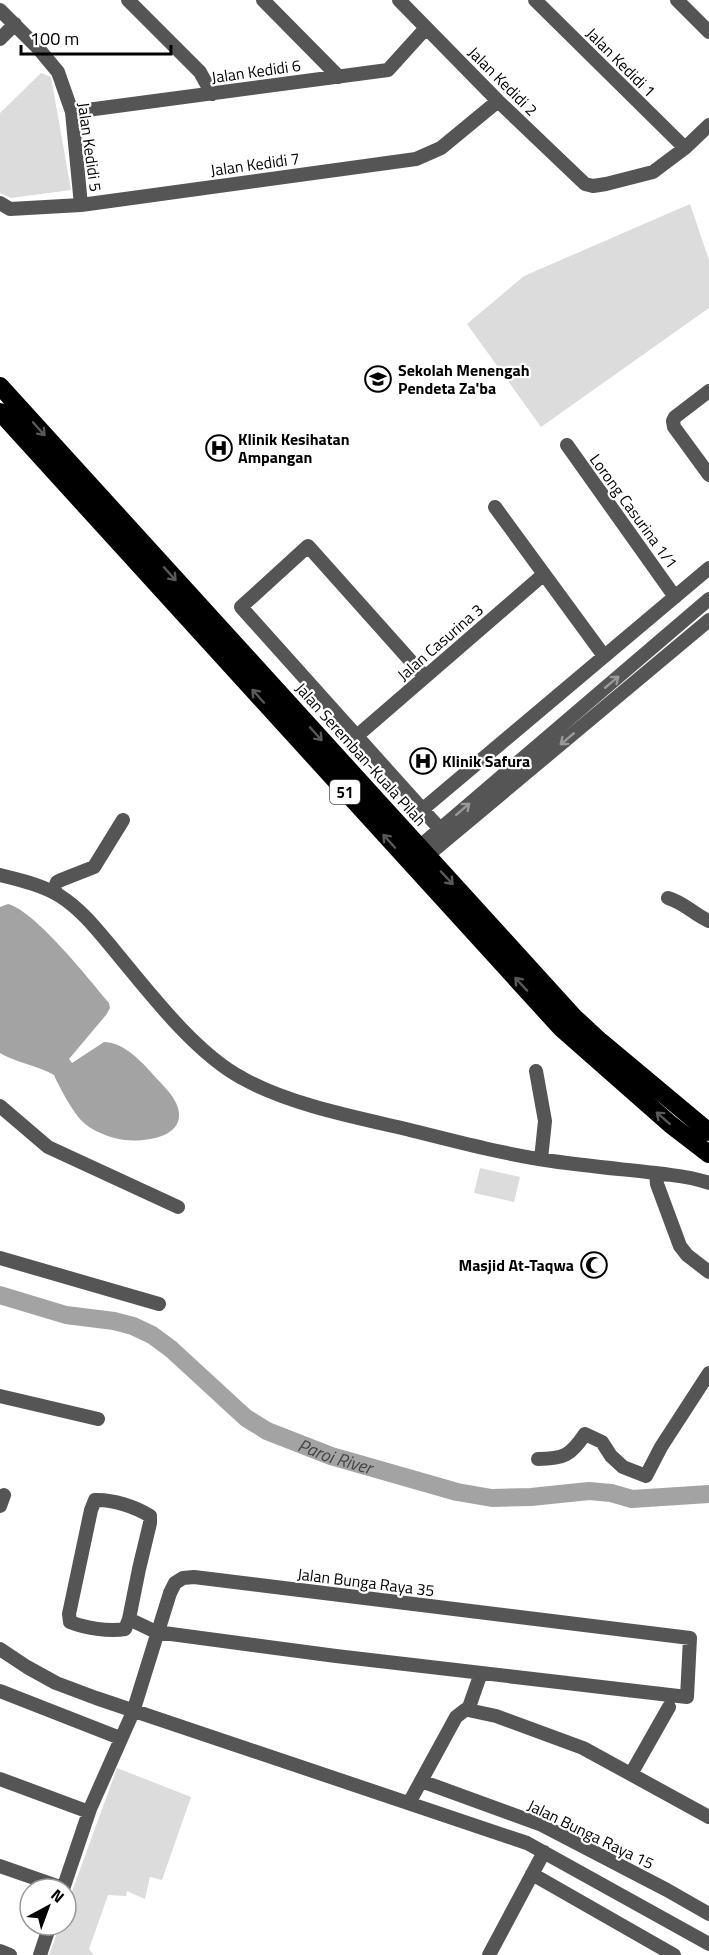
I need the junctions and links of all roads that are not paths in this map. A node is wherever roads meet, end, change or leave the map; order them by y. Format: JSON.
{"nodes":[{"id":1,"x":128,"y":0,"type":"edge"},
{"id":2,"x":263,"y":0,"type":"edge"},
{"id":3,"x":399,"y":0,"type":"edge"},
{"id":4,"x":535,"y":0,"type":"edge"},
{"id":5,"x":677,"y":0,"type":"edge"},
{"id":6,"x":0,"y":10,"type":"edge"},
{"id":7,"x":15,"y":24,"type":"junction"},
{"id":8,"x":426,"y":28,"type":"junction"},
{"id":9,"x":709,"y":32,"type":"edge"},
{"id":10,"x":0,"y":39,"type":"edge"},
{"id":11,"x":339,"y":77,"type":"junction"},
{"id":12,"x":212,"y":94,"type":"junction"},
{"id":13,"x":498,"y":101,"type":"junction"},
{"id":14,"x":72,"y":112,"type":"junction"},
{"id":15,"x":709,"y":125,"type":"edge"},
{"id":16,"x":685,"y":148,"type":"junction"},
{"id":17,"x":0,"y":203,"type":"edge"},
{"id":18,"x":81,"y":205,"type":"junction"},
{"id":19,"x":0,"y":386,"type":"edge"},
{"id":20,"x":709,"y":391,"type":"edge"},
{"id":21,"x":0,"y":412,"type":"edge"},
{"id":22,"x":567,"y":446,"type":"dead end"},
{"id":23,"x":709,"y":476,"type":"edge"},
{"id":24,"x":495,"y":507,"type":"dead end"},
{"id":25,"x":709,"y":568,"type":"edge"},
{"id":26,"x":544,"y":574,"type":"junction"},
{"id":27,"x":675,"y":597,"type":"junction"},
{"id":28,"x":709,"y":599,"type":"edge"},
{"id":29,"x":709,"y":620,"type":"edge"},
{"id":30,"x":604,"y":656,"type":"junction"},
{"id":31,"x":425,"y":677,"type":"junction"},
{"id":32,"x":358,"y":735,"type":"junction"},
{"id":33,"x":423,"y":809,"type":"junction"},
{"id":34,"x":123,"y":820,"type":"dead end"},
{"id":35,"x":440,"y":828,"type":"junction"},
{"id":36,"x":423,"y":852,"type":"junction"},
{"id":37,"x":0,"y":875,"type":"edge"},
{"id":38,"x":53,"y":892,"type":"junction"},
{"id":39,"x":668,"y":898,"type":"dead end"},
{"id":40,"x":709,"y":921,"type":"edge"},
{"id":41,"x":536,"y":1071,"type":"dead end"},
{"id":42,"x":0,"y":1106,"type":"edge"},
{"id":43,"x":707,"y":1130,"type":"edge"},
{"id":44,"x":709,"y":1154,"type":"edge"},
{"id":45,"x":541,"y":1159,"type":"junction"},
{"id":46,"x":656,"y":1173,"type":"junction"},
{"id":47,"x":709,"y":1183,"type":"edge"},
{"id":48,"x":178,"y":1208,"type":"dead end"},
{"id":49,"x":0,"y":1258,"type":"edge"},
{"id":50,"x":709,"y":1272,"type":"edge"},
{"id":51,"x":159,"y":1304,"type":"dead end"},
{"id":52,"x":707,"y":1382,"type":"edge"},
{"id":53,"x":0,"y":1396,"type":"edge"},
{"id":54,"x":98,"y":1419,"type":"dead end"},
{"id":55,"x":538,"y":1459,"type":"dead end"},
{"id":56,"x":129,"y":1619,"type":"junction"},
{"id":57,"x":156,"y":1632,"type":"junction"},
{"id":58,"x":0,"y":1649,"type":"edge"},
{"id":59,"x":481,"y":1673,"type":"junction"},
{"id":60,"x":0,"y":1691,"type":"edge"},
{"id":61,"x":669,"y":1707,"type":"dead end"},
{"id":62,"x":468,"y":1710,"type":"junction"},
{"id":63,"x":133,"y":1712,"type":"junction"},
{"id":64,"x":120,"y":1738,"type":"junction"},
{"id":65,"x":630,"y":1774,"type":"junction"},
{"id":66,"x":0,"y":1779,"type":"edge"},
{"id":67,"x":421,"y":1781,"type":"junction"},
{"id":68,"x":409,"y":1803,"type":"junction"},
{"id":69,"x":89,"y":1812,"type":"junction"},
{"id":70,"x":708,"y":1815,"type":"edge"},
{"id":71,"x":544,"y":1852,"type":"junction"},
{"id":72,"x":0,"y":1866,"type":"edge"},
{"id":73,"x":532,"y":1874,"type":"junction"},
{"id":74,"x":32,"y":1877,"type":"edge"},
{"id":75,"x":67,"y":1877,"type":"edge"},
{"id":76,"x":709,"y":1914,"type":"edge"},
{"id":77,"x":46,"y":1937,"type":"edge"},
{"id":78,"x":709,"y":1944,"type":"edge"},
{"id":79,"x":0,"y":1952,"type":"edge"},
{"id":80,"x":10,"y":1955,"type":"edge"},
{"id":81,"x":40,"y":1955,"type":"edge"},
{"id":82,"x":489,"y":1955,"type":"edge"},
{"id":83,"x":674,"y":1955,"type":"edge"}],
"edges":[{"from":1,"to":12,"type":"street"},
{"from":2,"to":11,"type":"street"},
{"from":3,"to":8,"type":"street","name":"Jalan Kedidi 2"},
{"from":4,"to":16,"type":"street","name":"Jalan Kedidi 1"},
{"from":5,"to":9,"type":"street"},
{"from":6,"to":7,"type":"street","name":"Jalan Kedidi 5"},
{"from":7,"to":10,"type":"street"},
{"from":7,"to":14,"type":"street","name":"Jalan Kedidi 5"},
{"from":8,"to":11,"type":"street","name":"Jalan Kedidi 6"},
{"from":8,"to":13,"type":"street","name":"Jalan Kedidi 2"},
{"from":11,"to":12,"type":"street","name":"Jalan Kedidi 6"},
{"from":12,"to":14,"type":"street","name":"Jalan Kedidi 6"},
{"from":13,"to":16,"type":"street","name":"Jalan Kedidi 2"},
{"from":13,"to":18,"type":"street","name":"Jalan Kedidi 7"},
{"from":14,"to":18,"type":"street","name":"Jalan Kedidi 5"},
{"from":15,"to":16,"type":"street"},
{"from":17,"to":18,"type":"street","name":"Jalan Kedidi 7"},
{"from":19,"to":36,"type":"highway","name":"Jalan Seremban-Kuala Pilah","number":"51","one_way":true},
{"from":20,"to":23,"type":"street"},
{"from":44,"to":21,"type":"highway","number":"51","one_way":true},
{"from":22,"to":27,"type":"street","name":"Lorong Casurina 1/1"},
{"from":24,"to":26,"type":"street"},
{"from":25,"to":27,"type":"street"},
{"from":26,"to":30,"type":"street"},
{"from":26,"to":31,"type":"street","name":"Jalan Casurina 3"},
{"from":27,"to":30,"type":"street"},
{"from":35,"to":28,"type":"street","one_way":true},
{"from":29,"to":36,"type":"street","one_way":true},
{"from":30,"to":33,"type":"street"},
{"from":31,"to":32,"type":"street","name":"Jalan Casurina 3"},
{"from":31,"to":32,"type":"street"},
{"from":32,"to":33,"type":"street"},
{"from":33,"to":35,"type":"street"},
{"from":34,"to":38,"type":"street"},
{"from":35,"to":36,"type":"street"},
{"from":36,"to":43,"type":"highway","name":"Jalan Seremban-Kuala Pilah","number":"51","one_way":true},
{"from":37,"to":38,"type":"street"},
{"from":38,"to":45,"type":"street"},
{"from":39,"to":40,"type":"street"},
{"from":41,"to":45,"type":"street"},
{"from":42,"to":48,"type":"street"},
{"from":45,"to":46,"type":"street"},
{"from":46,"to":47,"type":"street"},
{"from":46,"to":50,"type":"street"},
{"from":49,"to":51,"type":"street"},
{"from":52,"to":55,"type":"street"},
{"from":53,"to":54,"type":"street"},
{"from":56,"to":56,"type":"street"},
{"from":56,"to":57,"type":"street"},
{"from":57,"to":59,"type":"street"},
{"from":57,"to":59,"type":"street","name":"Jalan Bunga Raya 35"},
{"from":57,"to":63,"type":"street","name":"Jalan Bunga Raya 35"},
{"from":58,"to":63,"type":"street"},
{"from":59,"to":62,"type":"street"},
{"from":60,"to":64,"type":"street"},
{"from":61,"to":65,"type":"street"},
{"from":62,"to":65,"type":"street"},
{"from":62,"to":67,"type":"street"},
{"from":63,"to":64,"type":"street","name":"Jalan Bunga Raya 35"},
{"from":63,"to":68,"type":"street"},
{"from":64,"to":69,"type":"street","name":"Jalan Bunga Raya 35"},
{"from":65,"to":70,"type":"street"},
{"from":66,"to":69,"type":"street"},
{"from":67,"to":68,"type":"street"},
{"from":67,"to":76,"type":"street","name":"Jalan Bunga Raya 15"},
{"from":68,"to":71,"type":"street"},
{"from":69,"to":75,"type":"street","name":"Jalan Bunga Raya 35"},
{"from":71,"to":73,"type":"street"},
{"from":71,"to":78,"type":"street"},
{"from":72,"to":74,"type":"street"},
{"from":73,"to":82,"type":"street"},
{"from":73,"to":83,"type":"street"},
{"from":77,"to":81,"type":"street"},
{"from":79,"to":80,"type":"street"}]}
